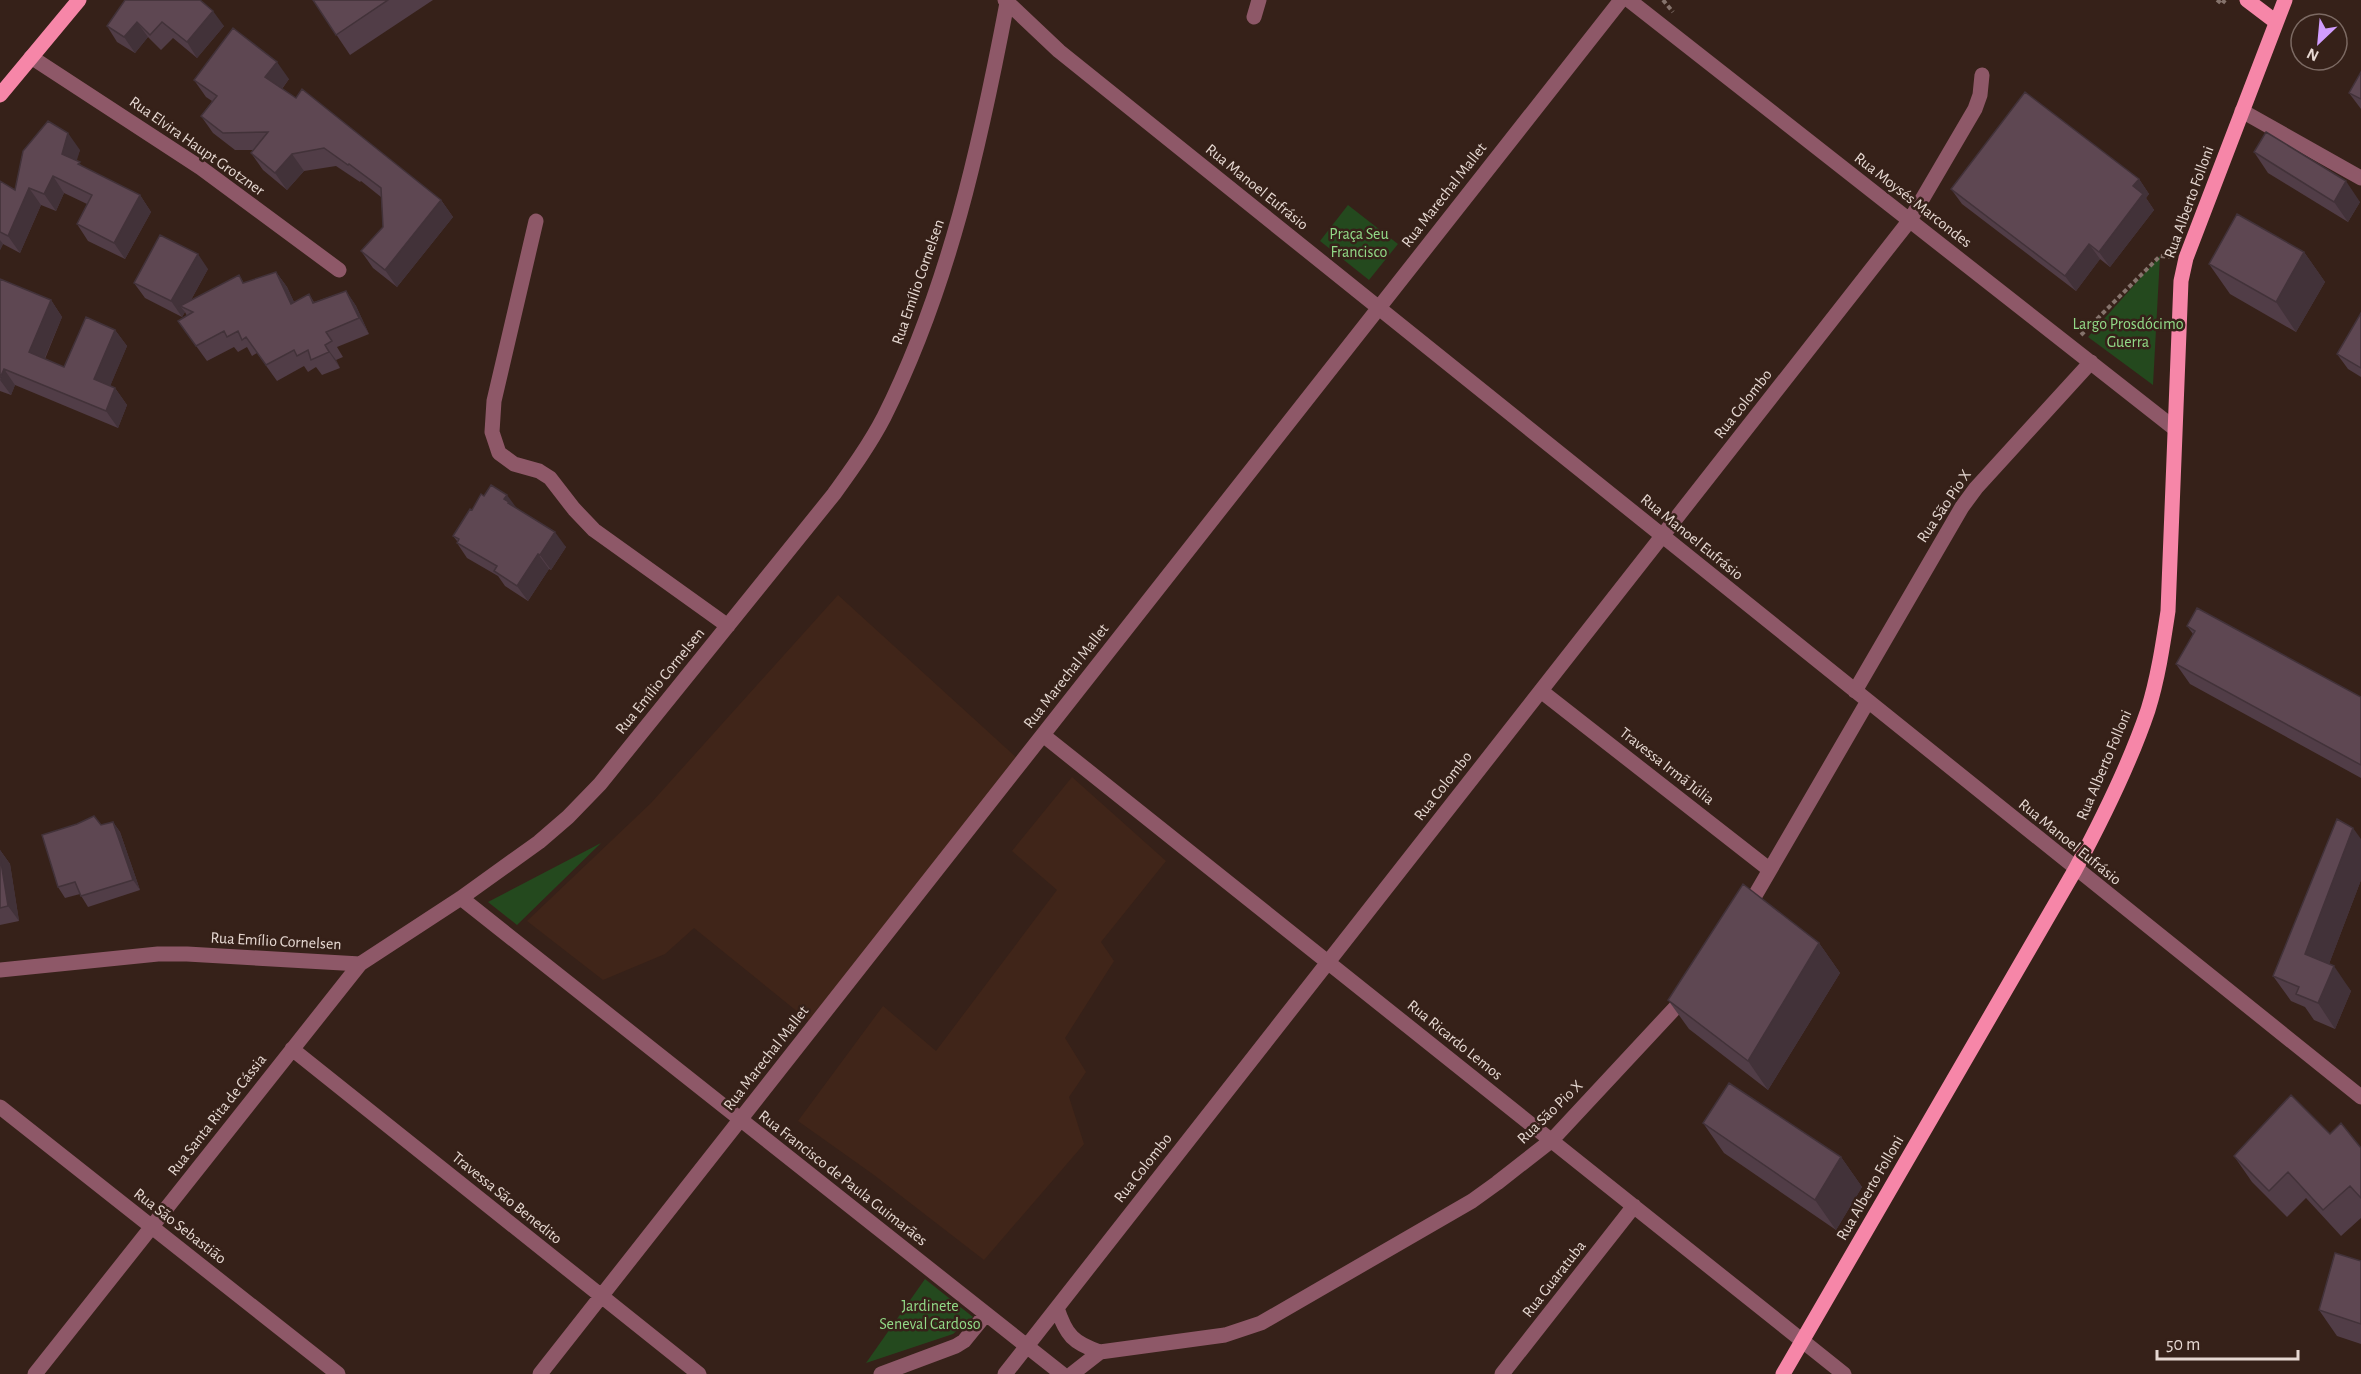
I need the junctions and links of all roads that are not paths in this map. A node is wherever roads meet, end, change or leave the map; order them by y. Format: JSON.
{"nodes":[{"id":1,"x":79,"y":0,"type":"edge"},
{"id":2,"x":1259,"y":0,"type":"edge"},
{"id":3,"x":1621,"y":0,"type":"edge"},
{"id":4,"x":1629,"y":0,"type":"edge"},
{"id":5,"x":2247,"y":0,"type":"edge"},
{"id":6,"x":2285,"y":0,"type":"edge"},
{"id":7,"x":1006,"y":2,"type":"edge"},
{"id":8,"x":1254,"y":16,"type":"dead end"},
{"id":9,"x":2276,"y":22,"type":"junction"},
{"id":10,"x":31,"y":57,"type":"junction"},
{"id":11,"x":1982,"y":75,"type":"dead end"},
{"id":12,"x":0,"y":95,"type":"edge"},
{"id":13,"x":2242,"y":111,"type":"junction"},
{"id":14,"x":2361,"y":178,"type":"edge"},
{"id":15,"x":1910,"y":220,"type":"junction"},
{"id":16,"x":536,"y":221,"type":"dead end"},
{"id":17,"x":339,"y":270,"type":"dead end"},
{"id":18,"x":1379,"y":308,"type":"junction"},
{"id":19,"x":2091,"y":362,"type":"junction"},
{"id":20,"x":2174,"y":428,"type":"junction"},
{"id":21,"x":1663,"y":536,"type":"junction"},
{"id":22,"x":728,"y":627,"type":"junction"},
{"id":23,"x":1541,"y":691,"type":"junction"},
{"id":24,"x":1856,"y":691,"type":"junction"},
{"id":25,"x":1868,"y":701,"type":"junction"},
{"id":26,"x":1043,"y":735,"type":"junction"},
{"id":27,"x":1770,"y":870,"type":"junction"},
{"id":28,"x":2075,"y":870,"type":"junction"},
{"id":29,"x":460,"y":898,"type":"junction"},
{"id":30,"x":1736,"y":929,"type":"edge"},
{"id":31,"x":1328,"y":962,"type":"junction"},
{"id":32,"x":360,"y":964,"type":"junction"},
{"id":33,"x":0,"y":970,"type":"edge"},
{"id":34,"x":1701,"y":980,"type":"edge"},
{"id":35,"x":292,"y":1049,"type":"junction"},
{"id":36,"x":2361,"y":1097,"type":"edge"},
{"id":37,"x":1,"y":1111,"type":"edge"},
{"id":38,"x":740,"y":1119,"type":"junction"},
{"id":39,"x":1552,"y":1140,"type":"junction"},
{"id":40,"x":1634,"y":1206,"type":"junction"},
{"id":41,"x":152,"y":1227,"type":"junction"},
{"id":42,"x":601,"y":1296,"type":"junction"},
{"id":43,"x":1057,"y":1308,"type":"junction"},
{"id":44,"x":986,"y":1314,"type":"junction"},
{"id":45,"x":1802,"y":1340,"type":"junction"},
{"id":46,"x":1027,"y":1346,"type":"junction"},
{"id":47,"x":1100,"y":1352,"type":"junction"},
{"id":48,"x":36,"y":1374,"type":"edge"},
{"id":49,"x":338,"y":1374,"type":"edge"},
{"id":50,"x":540,"y":1374,"type":"edge"},
{"id":51,"x":699,"y":1374,"type":"edge"},
{"id":52,"x":881,"y":1374,"type":"edge"},
{"id":53,"x":1005,"y":1374,"type":"edge"},
{"id":54,"x":1062,"y":1374,"type":"edge"},
{"id":55,"x":1072,"y":1374,"type":"edge"},
{"id":56,"x":1502,"y":1374,"type":"edge"},
{"id":57,"x":1783,"y":1374,"type":"edge"},
{"id":58,"x":1845,"y":1374,"type":"edge"}],
"edges":[{"from":1,"to":10,"type":"main road"},
{"from":2,"to":8,"type":"street"},
{"from":3,"to":18,"type":"street","name":"Rua Marechal Mallet"},
{"from":4,"to":15,"type":"street","name":"Rua Moysés Marcondes"},
{"from":5,"to":9,"type":"main road"},
{"from":6,"to":9,"type":"main road","name":"Rua Alberto Folloni"},
{"from":7,"to":18,"type":"street","name":"Rua Manoel Eufrásio"},
{"from":7,"to":22,"type":"street","name":"Rua Emílio Cornelsen"},
{"from":9,"to":13,"type":"main road","name":"Rua Alberto Folloni"},
{"from":10,"to":12,"type":"main road"},
{"from":10,"to":17,"type":"street","name":"Rua Elvira Haupt Grotzner"},
{"from":11,"to":15,"type":"street","name":"Rua Colombo"},
{"from":13,"to":14,"type":"street"},
{"from":13,"to":20,"type":"main road","name":"Rua Alberto Folloni"},
{"from":15,"to":19,"type":"street","name":"Rua Moysés Marcondes"},
{"from":15,"to":21,"type":"street","name":"Rua Colombo"},
{"from":16,"to":22,"type":"street"},
{"from":18,"to":21,"type":"street","name":"Rua Manoel Eufrásio"},
{"from":18,"to":26,"type":"street","name":"Rua Marechal Mallet"},
{"from":19,"to":20,"type":"street","name":"Rua Moysés Marcondes"},
{"from":19,"to":24,"type":"street","name":"Rua São Pio X"},
{"from":20,"to":28,"type":"main road","name":"Rua Alberto Folloni"},
{"from":21,"to":23,"type":"street","name":"Rua Colombo"},
{"from":21,"to":24,"type":"street","name":"Rua Manoel Eufrásio"},
{"from":22,"to":29,"type":"street","name":"Rua Emílio Cornelsen"},
{"from":23,"to":27,"type":"street","name":"Travessa Irmã Júlia"},
{"from":23,"to":31,"type":"street","name":"Rua Colombo"},
{"from":24,"to":25,"type":"street","name":"Rua Manoel Eufrásio"},
{"from":25,"to":27,"type":"street"},
{"from":25,"to":28,"type":"street","name":"Rua Manoel Eufrásio"},
{"from":26,"to":31,"type":"street","name":"Rua Ricardo Lemos"},
{"from":26,"to":38,"type":"street","name":"Rua Marechal Mallet"},
{"from":27,"to":30,"type":"street"},
{"from":28,"to":36,"type":"street","name":"Rua Manoel Eufrásio"},
{"from":28,"to":45,"type":"main road","name":"Rua Alberto Folloni"},
{"from":29,"to":32,"type":"street","name":"Rua Emílio Cornelsen"},
{"from":29,"to":38,"type":"street","name":"Rua Francisco de Paula Guimarães"},
{"from":31,"to":39,"type":"street","name":"Rua Ricardo Lemos"},
{"from":31,"to":43,"type":"street","name":"Rua Colombo"},
{"from":32,"to":33,"type":"street","name":"Rua Emílio Cornelsen"},
{"from":32,"to":35,"type":"street","name":"Rua Santa Rita de Cássia"},
{"from":34,"to":39,"type":"street","name":"Rua São Pio X"},
{"from":35,"to":41,"type":"street","name":"Rua Santa Rita de Cássia"},
{"from":35,"to":42,"type":"street","name":"Travessa São Benedito"},
{"from":37,"to":41,"type":"street","name":"Rua São Sebastião"},
{"from":38,"to":42,"type":"street","name":"Rua Marechal Mallet"},
{"from":38,"to":44,"type":"street","name":"Rua Francisco de Paula Guimarães"},
{"from":39,"to":40,"type":"street","name":"Rua Ricardo Lemos"},
{"from":39,"to":47,"type":"street","name":"Rua São Pio X"},
{"from":40,"to":45,"type":"street","name":"Rua Ricardo Lemos"},
{"from":40,"to":56,"type":"street","name":"Rua Guaratuba"},
{"from":41,"to":48,"type":"street","name":"Rua Santa Rita de Cássia"},
{"from":41,"to":49,"type":"street","name":"Rua São Sebastião"},
{"from":42,"to":50,"type":"street","name":"Rua Marechal Mallet"},
{"from":42,"to":51,"type":"street","name":"Travessa São Benedito"},
{"from":43,"to":46,"type":"street","name":"Rua Colombo"},
{"from":43,"to":47,"type":"street"},
{"from":44,"to":46,"type":"street","name":"Rua Francisco de Paula Guimarães"},
{"from":44,"to":52,"type":"street"},
{"from":45,"to":57,"type":"main road","name":"Rua Alberto Folloni"},
{"from":45,"to":58,"type":"street","name":"Rua Ricardo Lemos"},
{"from":46,"to":53,"type":"street","name":"Rua Colombo"},
{"from":46,"to":54,"type":"street","name":"Rua Francisco de Paula Guimarães"},
{"from":47,"to":55,"type":"street"}]}
